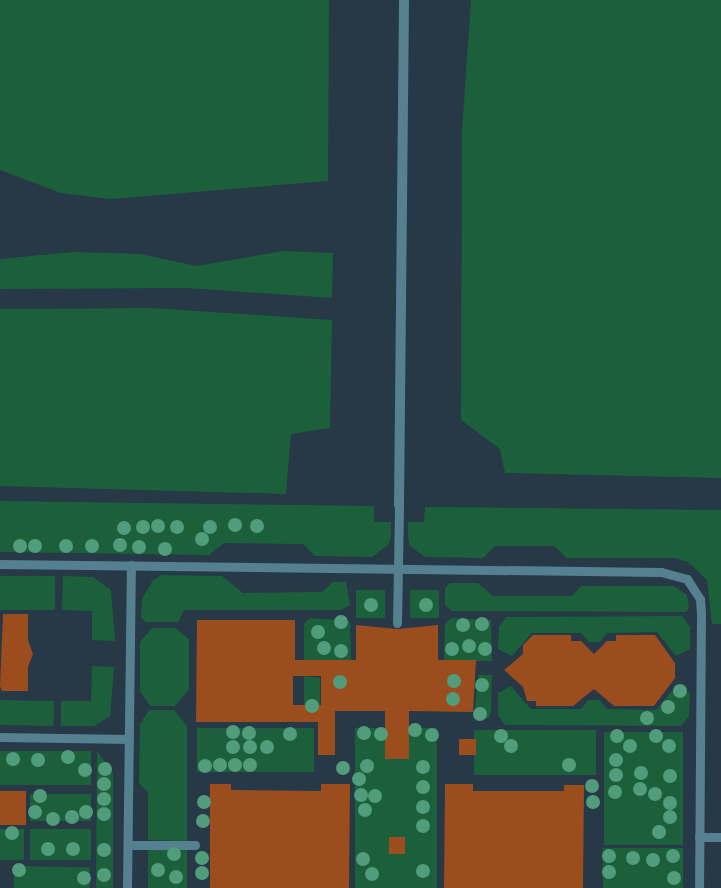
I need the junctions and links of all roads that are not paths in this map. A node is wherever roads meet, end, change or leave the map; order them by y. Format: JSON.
{"nodes":[{"id":1,"x":404,"y":0,"type":"edge"},
{"id":2,"x":399,"y":504,"type":"joint"},
{"id":3,"x":0,"y":564,"type":"edge"},
{"id":4,"x":131,"y":565,"type":"junction"},
{"id":5,"x":397,"y":568,"type":"junction"},
{"id":6,"x":397,"y":623,"type":"dead end"},
{"id":7,"x":0,"y":737,"type":"edge"},
{"id":8,"x":129,"y":739,"type":"junction"},
{"id":9,"x":699,"y":836,"type":"junction"},
{"id":10,"x":721,"y":837,"type":"edge"},
{"id":11,"x":128,"y":845,"type":"junction"},
{"id":12,"x":195,"y":845,"type":"dead end"},
{"id":13,"x":127,"y":888,"type":"edge"},
{"id":14,"x":698,"y":888,"type":"edge"}],
"edges":[{"from":1,"to":2,"type":"street"},
{"from":2,"to":5,"type":"lane"},
{"from":3,"to":4,"type":"lane"},
{"from":4,"to":5,"type":"lane"},
{"from":4,"to":8,"type":"lane"},
{"from":5,"to":6,"type":"lane"},
{"from":5,"to":9,"type":"lane"},
{"from":7,"to":8,"type":"lane"},
{"from":8,"to":11,"type":"lane"},
{"from":9,"to":10,"type":"lane"},
{"from":9,"to":14,"type":"lane"},
{"from":11,"to":12,"type":"lane"},
{"from":11,"to":13,"type":"lane"}]}
